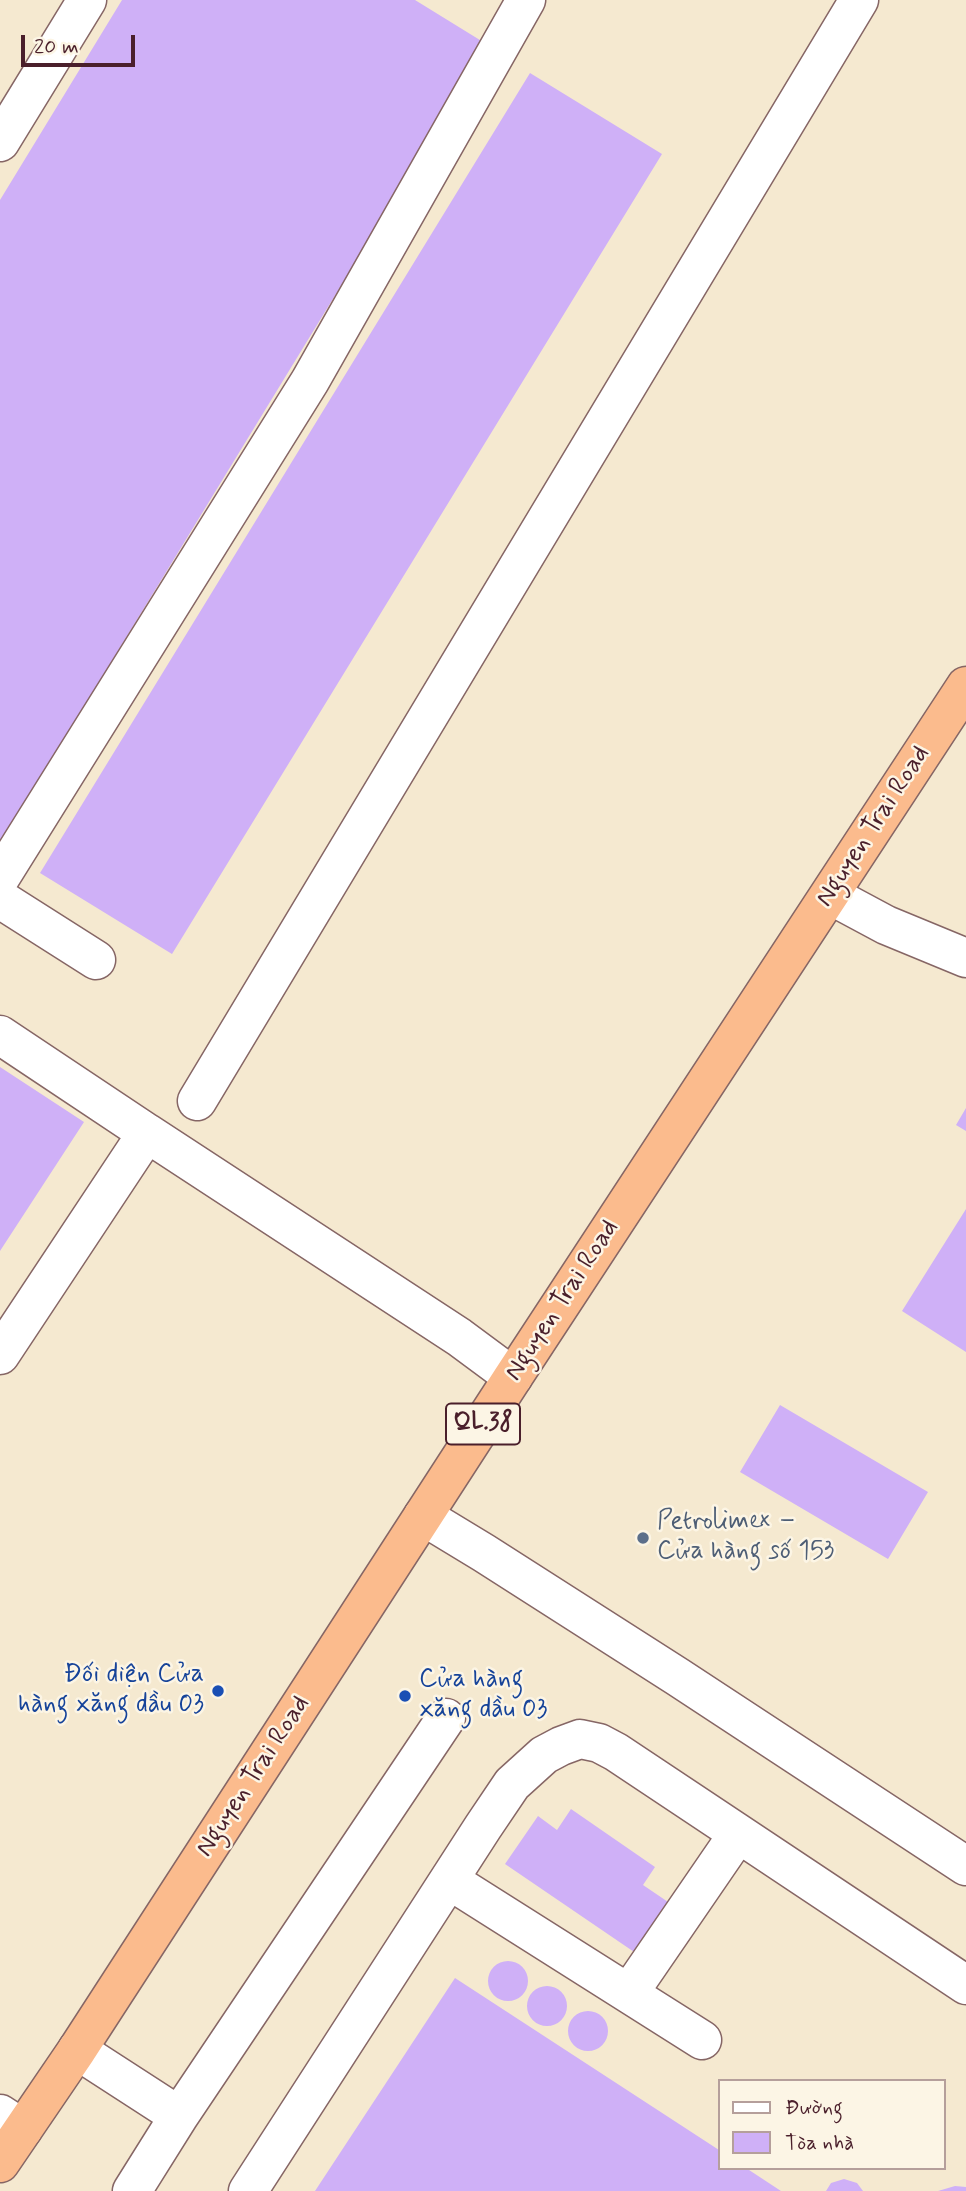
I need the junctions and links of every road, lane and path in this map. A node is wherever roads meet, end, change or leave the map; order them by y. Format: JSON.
{"nodes":[{"id":1,"x":87,"y":0,"type":"edge"},
{"id":2,"x":526,"y":0,"type":"edge"},
{"id":3,"x":859,"y":0,"type":"edge"},
{"id":4,"x":0,"y":142,"type":"edge"},
{"id":5,"x":966,"y":686,"type":"edge"},
{"id":6,"x":0,"y":878,"type":"edge"},
{"id":7,"x":830,"y":895,"type":"junction"},
{"id":8,"x":0,"y":899,"type":"edge"},
{"id":9,"x":966,"y":958,"type":"edge"},
{"id":10,"x":96,"y":960,"type":"dead end"},
{"id":11,"x":0,"y":1035,"type":"edge"},
{"id":12,"x":197,"y":1101,"type":"dead end"},
{"id":13,"x":147,"y":1133,"type":"junction"},
{"id":14,"x":0,"y":1355,"type":"edge"},
{"id":15,"x":513,"y":1377,"type":"junction"},
{"id":16,"x":423,"y":1517,"type":"junction"},
{"id":17,"x":446,"y":1718,"type":"dead end"},
{"id":18,"x":738,"y":1834,"type":"junction"},
{"id":19,"x":966,"y":1866,"type":"edge"},
{"id":20,"x":449,"y":1880,"type":"junction"},
{"id":21,"x":966,"y":1985,"type":"edge"},
{"id":22,"x":629,"y":1993,"type":"junction"},
{"id":23,"x":702,"y":2040,"type":"dead end"},
{"id":24,"x":77,"y":2050,"type":"junction"},
{"id":25,"x":179,"y":2116,"type":"junction"},
{"id":26,"x":11,"y":2121,"type":"edge"},
{"id":27,"x":0,"y":2163,"type":"edge"},
{"id":28,"x":132,"y":2191,"type":"edge"},
{"id":29,"x":248,"y":2191,"type":"edge"}],
"edges":[{"from":1,"to":4,"type":"street"},
{"from":2,"to":6,"type":"street"},
{"from":3,"to":12,"type":"street"},
{"from":5,"to":7,"type":"highway","name":"Nguyen Trai Road","number":"QL.38"},
{"from":7,"to":9,"type":"street"},
{"from":7,"to":15,"type":"highway","name":"Nguyen Trai Road","number":"QL.38"},
{"from":8,"to":10,"type":"street"},
{"from":11,"to":13,"type":"street"},
{"from":13,"to":14,"type":"street"},
{"from":13,"to":15,"type":"street"},
{"from":15,"to":16,"type":"highway","name":"Nguyen Trai Road","number":"QL.38"},
{"from":16,"to":19,"type":"street"},
{"from":16,"to":24,"type":"highway","name":"Nguyen Trai Road","number":"QL.38"},
{"from":17,"to":25,"type":"street"},
{"from":18,"to":20,"type":"street"},
{"from":18,"to":21,"type":"street"},
{"from":18,"to":22,"type":"street"},
{"from":20,"to":22,"type":"street"},
{"from":20,"to":29,"type":"street"},
{"from":22,"to":23,"type":"street"},
{"from":24,"to":25,"type":"street"},
{"from":24,"to":26,"type":"highway","name":"Nguyen Trai Road","number":"QL.38"},
{"from":25,"to":28,"type":"street"},
{"from":26,"to":27,"type":"highway","name":"Nguyen Trai Road","number":"QL.38"}]}
